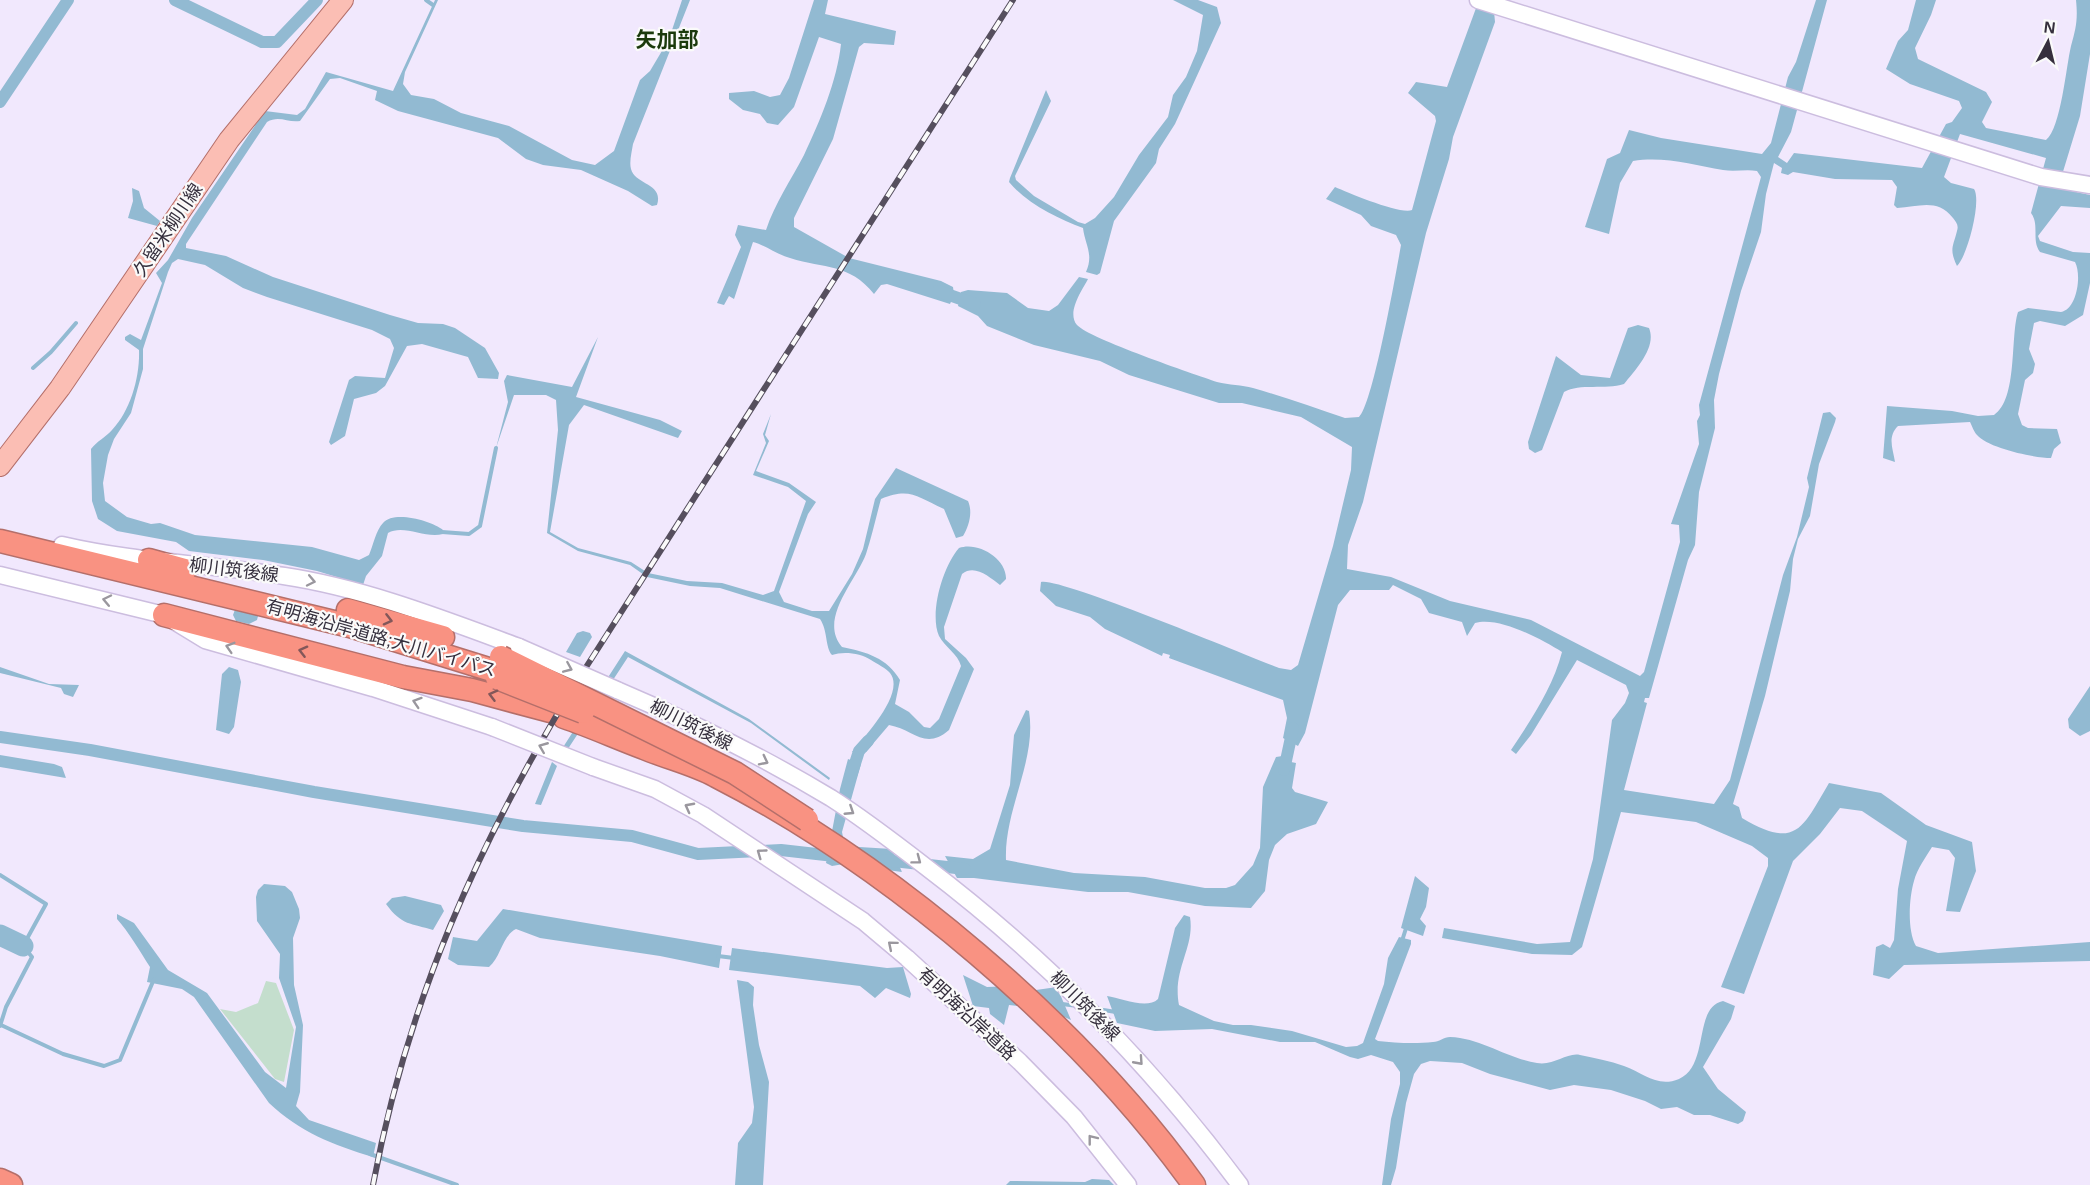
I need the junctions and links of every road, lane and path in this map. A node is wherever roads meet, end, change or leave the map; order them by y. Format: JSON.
{"nodes":[{"id":1,"x":343,"y":0,"type":"edge"},
{"id":2,"x":1478,"y":0,"type":"edge"},
{"id":3,"x":2090,"y":185,"type":"edge"},
{"id":4,"x":0,"y":466,"type":"edge"},
{"id":5,"x":0,"y":530,"type":"edge"},
{"id":6,"x":0,"y":541,"type":"edge"},
{"id":7,"x":0,"y":548,"type":"edge"},
{"id":8,"x":148,"y":560,"type":"joint"},
{"id":9,"x":0,"y":575,"type":"edge"},
{"id":10,"x":274,"y":610,"type":"junction"},
{"id":11,"x":164,"y":615,"type":"junction"},
{"id":12,"x":504,"y":663,"type":"junction"},
{"id":13,"x":714,"y":774,"type":"junction"},
{"id":14,"x":0,"y":1180,"type":"edge"},
{"id":15,"x":11,"y":1185,"type":"edge"},
{"id":16,"x":1128,"y":1185,"type":"edge"},
{"id":17,"x":1194,"y":1185,"type":"edge"},
{"id":18,"x":1200,"y":1185,"type":"edge"},
{"id":19,"x":1240,"y":1185,"type":"edge"}],
"edges":[{"from":1,"to":4,"type":"main road","name":"久留米柳川線"},
{"from":2,"to":3,"type":"main road"},
{"from":5,"to":8,"type":"main road"},
{"from":6,"to":10,"type":"highway","name":"有明海沿岸道路;大川バイパス"},
{"from":7,"to":10,"type":"highway","name":"有明海沿岸道路;大川バイパス"},
{"from":8,"to":12,"type":"highway","one_way":true},
{"from":11,"to":9,"type":"main road","one_way":true},
{"from":10,"to":12,"type":"highway","name":"有明海沿岸道路;大川バイパス"},
{"from":13,"to":11,"type":"highway","one_way":true},
{"from":16,"to":11,"type":"main road","name":"有明海沿岸道路","one_way":true,"bridge":true},
{"from":12,"to":13,"type":"highway","name":"有明海沿岸道路;大川バイパス","bridge":true},
{"from":12,"to":18,"type":"highway","bridge":true},
{"from":12,"to":19,"type":"main road","name":"柳川筑後線","one_way":true,"bridge":true},
{"from":13,"to":17,"type":"highway","name":"有明海沿岸道路;大川バイパス"},
{"from":14,"to":15,"type":"highway"}]}
